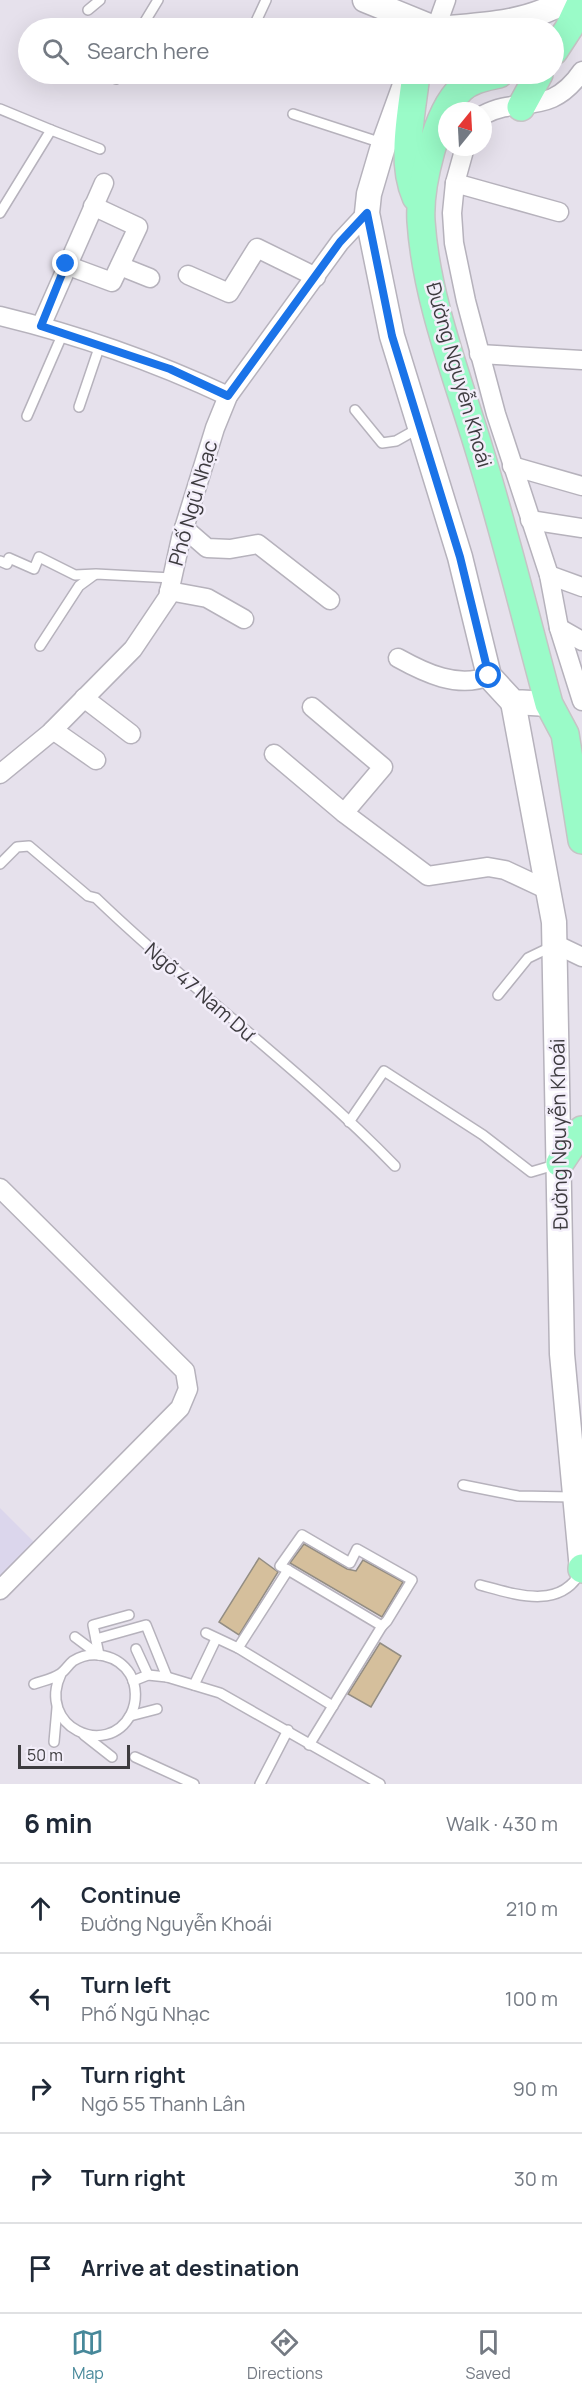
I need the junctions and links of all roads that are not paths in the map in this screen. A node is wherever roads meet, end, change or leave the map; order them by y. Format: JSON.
{"nodes":[{"id":1,"x":100,"y":0,"type":"edge"},
{"id":2,"x":158,"y":0,"type":"edge"},
{"id":3,"x":266,"y":0,"type":"edge"},
{"id":4,"x":365,"y":0,"type":"edge"},
{"id":5,"x":446,"y":0,"type":"edge"},
{"id":6,"x":566,"y":0,"type":"edge"},
{"id":7,"x":582,"y":0,"type":"edge"},
{"id":8,"x":538,"y":8,"type":"edge"},
{"id":9,"x":88,"y":10,"type":"dead end"},
{"id":10,"x":147,"y":18,"type":"edge"},
{"id":11,"x":258,"y":18,"type":"edge"},
{"id":12,"x":410,"y":18,"type":"edge"},
{"id":13,"x":439,"y":18,"type":"edge"},
{"id":14,"x":509,"y":18,"type":"edge"},
{"id":15,"x":564,"y":36,"type":"edge"},
{"id":16,"x":581,"y":76,"type":"edge"},
{"id":17,"x":405,"y":84,"type":"edge"},
{"id":18,"x":415,"y":84,"type":"edge"},
{"id":19,"x":468,"y":84,"type":"edge"},
{"id":20,"x":534,"y":84,"type":"edge"},
{"id":21,"x":521,"y":107,"type":"junction"},
{"id":22,"x":0,"y":109,"type":"edge"},
{"id":23,"x":492,"y":113,"type":"edge"},
{"id":24,"x":293,"y":114,"type":"dead end"},
{"id":25,"x":51,"y":130,"type":"junction"},
{"id":26,"x":384,"y":144,"type":"junction"},
{"id":27,"x":100,"y":149,"type":"dead end"},
{"id":28,"x":462,"y":156,"type":"edge"},
{"id":29,"x":104,"y":183,"type":"dead end"},
{"id":30,"x":455,"y":183,"type":"junction"},
{"id":31,"x":93,"y":206,"type":"junction"},
{"id":32,"x":421,"y":207,"type":"junction"},
{"id":33,"x":559,"y":212,"type":"dead end"},
{"id":34,"x":0,"y":213,"type":"edge"},
{"id":35,"x":367,"y":213,"type":"junction"},
{"id":36,"x":66,"y":264,"type":"junction"},
{"id":37,"x":120,"y":266,"type":"junction"},
{"id":38,"x":188,"y":274,"type":"dead end"},
{"id":39,"x":316,"y":276,"type":"junction"},
{"id":40,"x":150,"y":278,"type":"dead end"},
{"id":41,"x":0,"y":316,"type":"edge"},
{"id":42,"x":41,"y":326,"type":"junction"},
{"id":43,"x":63,"y":333,"type":"junction"},
{"id":44,"x":100,"y":345,"type":"junction"},
{"id":45,"x":479,"y":354,"type":"junction"},
{"id":46,"x":582,"y":360,"type":"edge"},
{"id":47,"x":228,"y":396,"type":"junction"},
{"id":48,"x":79,"y":407,"type":"dead end"},
{"id":49,"x":355,"y":410,"type":"dead end"},
{"id":50,"x":27,"y":416,"type":"dead end"},
{"id":51,"x":419,"y":428,"type":"junction"},
{"id":52,"x":512,"y":466,"type":"junction"},
{"id":53,"x":582,"y":486,"type":"edge"},
{"id":54,"x":530,"y":520,"type":"junction"},
{"id":55,"x":184,"y":528,"type":"junction"},
{"id":56,"x":582,"y":528,"type":"edge"},
{"id":57,"x":0,"y":561,"type":"edge"},
{"id":58,"x":96,"y":574,"type":"junction"},
{"id":59,"x":549,"y":575,"type":"junction"},
{"id":60,"x":171,"y":585,"type":"junction"},
{"id":61,"x":582,"y":587,"type":"edge"},
{"id":62,"x":330,"y":600,"type":"dead end"},
{"id":63,"x":244,"y":619,"type":"dead end"},
{"id":64,"x":559,"y":628,"type":"junction"},
{"id":65,"x":582,"y":641,"type":"edge"},
{"id":66,"x":39,"y":646,"type":"dead end"},
{"id":67,"x":398,"y":658,"type":"dead end"},
{"id":68,"x":489,"y":676,"type":"junction"},
{"id":69,"x":84,"y":698,"type":"junction"},
{"id":70,"x":582,"y":701,"type":"edge"},
{"id":71,"x":513,"y":702,"type":"junction"},
{"id":72,"x":549,"y":704,"type":"junction"},
{"id":73,"x":312,"y":707,"type":"dead end"},
{"id":74,"x":53,"y":730,"type":"junction"},
{"id":75,"x":131,"y":734,"type":"dead end"},
{"id":76,"x":274,"y":754,"type":"dead end"},
{"id":77,"x":96,"y":760,"type":"dead end"},
{"id":78,"x":0,"y":774,"type":"edge"},
{"id":79,"x":344,"y":813,"type":"junction"},
{"id":80,"x":582,"y":840,"type":"edge"},
{"id":81,"x":0,"y":864,"type":"edge"},
{"id":82,"x":550,"y":891,"type":"junction"},
{"id":83,"x":555,"y":945,"type":"junction"},
{"id":84,"x":582,"y":957,"type":"edge"},
{"id":85,"x":498,"y":995,"type":"dead end"},
{"id":86,"x":349,"y":1122,"type":"junction"},
{"id":87,"x":582,"y":1130,"type":"edge"},
{"id":88,"x":560,"y":1163,"type":"junction"},
{"id":89,"x":395,"y":1166,"type":"dead end"},
{"id":90,"x":0,"y":1188,"type":"edge"},
{"id":91,"x":463,"y":1485,"type":"dead end"},
{"id":92,"x":575,"y":1497,"type":"junction"},
{"id":93,"x":582,"y":1569,"type":"edge"},
{"id":94,"x":288,"y":1570,"type":"junction"},
{"id":95,"x":480,"y":1585,"type":"dead end"},
{"id":96,"x":0,"y":1590,"type":"edge"},
{"id":97,"x":129,"y":1615,"type":"dead end"},
{"id":98,"x":382,"y":1626,"type":"junction"},
{"id":99,"x":206,"y":1633,"type":"dead end"},
{"id":100,"x":75,"y":1637,"type":"dead end"},
{"id":101,"x":96,"y":1639,"type":"junction"},
{"id":102,"x":216,"y":1639,"type":"junction"},
{"id":103,"x":238,"y":1648,"type":"junction"},
{"id":104,"x":136,"y":1649,"type":"dead end"},
{"id":105,"x":99,"y":1655,"type":"junction"},
{"id":106,"x":61,"y":1674,"type":"junction"},
{"id":107,"x":148,"y":1675,"type":"junction"},
{"id":108,"x":167,"y":1677,"type":"junction"},
{"id":109,"x":133,"y":1681,"type":"junction"},
{"id":110,"x":34,"y":1684,"type":"dead end"},
{"id":111,"x":194,"y":1685,"type":"junction"},
{"id":112,"x":333,"y":1706,"type":"junction"},
{"id":113,"x":57,"y":1708,"type":"junction"},
{"id":114,"x":157,"y":1709,"type":"dead end"},
{"id":115,"x":130,"y":1716,"type":"junction"},
{"id":116,"x":288,"y":1730,"type":"junction"},
{"id":117,"x":82,"y":1733,"type":"junction"},
{"id":118,"x":54,"y":1742,"type":"dead end"},
{"id":119,"x":309,"y":1744,"type":"junction"},
{"id":120,"x":135,"y":1756,"type":"dead end"},
{"id":121,"x":112,"y":1757,"type":"dead end"},
{"id":122,"x":194,"y":1784,"type":"edge"},
{"id":123,"x":260,"y":1784,"type":"edge"},
{"id":124,"x":380,"y":1784,"type":"edge"}],
"edges":[{"from":1,"to":9,"type":"lane"},
{"from":2,"to":10,"type":"lane"},
{"from":3,"to":11,"type":"lane"},
{"from":4,"to":12,"type":"street"},
{"from":5,"to":13,"type":"street"},
{"from":6,"to":8,"type":"street"},
{"from":7,"to":15,"type":"main road"},
{"from":8,"to":14,"type":"street"},
{"from":16,"to":21,"type":"street"},
{"from":17,"to":26,"type":"street"},
{"from":18,"to":32,"type":"main road"},
{"from":19,"to":32,"type":"main road","name":"Đường Nguyễn Khoái"},
{"from":20,"to":21,"type":"main road"},
{"from":21,"to":23,"type":"street"},
{"from":22,"to":25,"type":"lane"},
{"from":24,"to":26,"type":"lane"},
{"from":25,"to":27,"type":"lane"},
{"from":25,"to":34,"type":"lane"},
{"from":26,"to":35,"type":"street"},
{"from":28,"to":30,"type":"street","name":"Đường Nguyễn Khoái"},
{"from":29,"to":31,"type":"street"},
{"from":30,"to":33,"type":"street"},
{"from":30,"to":45,"type":"street","name":"Đường Nguyễn Khoái"},
{"from":31,"to":36,"type":"street"},
{"from":31,"to":37,"type":"street"},
{"from":32,"to":72,"type":"main road","name":"Đường Nguyễn Khoái"},
{"from":35,"to":39,"type":"street","name":"Phố Ngũ Nhạc"},
{"from":35,"to":51,"type":"street"},
{"from":36,"to":37,"type":"street"},
{"from":36,"to":42,"type":"street"},
{"from":37,"to":40,"type":"street"},
{"from":38,"to":39,"type":"street"},
{"from":39,"to":47,"type":"street","name":"Phố Ngũ Nhạc"},
{"from":41,"to":42,"type":"street"},
{"from":42,"to":43,"type":"street"},
{"from":43,"to":44,"type":"street"},
{"from":43,"to":50,"type":"lane"},
{"from":44,"to":47,"type":"street"},
{"from":44,"to":48,"type":"lane"},
{"from":45,"to":46,"type":"street"},
{"from":45,"to":52,"type":"street","name":"Đường Nguyễn Khoái"},
{"from":47,"to":55,"type":"street","name":"Phố Ngũ Nhạc"},
{"from":49,"to":51,"type":"lane"},
{"from":51,"to":68,"type":"street"},
{"from":52,"to":53,"type":"street"},
{"from":52,"to":54,"type":"street","name":"Đường Nguyễn Khoái"},
{"from":54,"to":56,"type":"street"},
{"from":54,"to":59,"type":"street","name":"Đường Nguyễn Khoái"},
{"from":55,"to":60,"type":"street","name":"Phố Ngũ Nhạc"},
{"from":55,"to":62,"type":"street"},
{"from":57,"to":58,"type":"lane"},
{"from":58,"to":60,"type":"lane"},
{"from":58,"to":66,"type":"lane"},
{"from":59,"to":61,"type":"street"},
{"from":59,"to":64,"type":"street","name":"Đường Nguyễn Khoái"},
{"from":60,"to":63,"type":"street"},
{"from":60,"to":69,"type":"street","name":"Phố Ngũ Nhạc"},
{"from":64,"to":65,"type":"street"},
{"from":64,"to":70,"type":"street","name":"Đường Nguyễn Khoái"},
{"from":67,"to":68,"type":"street"},
{"from":68,"to":71,"type":"street"},
{"from":69,"to":74,"type":"street","name":"Phố Ngũ Nhạc"},
{"from":69,"to":75,"type":"street"},
{"from":71,"to":72,"type":"street"},
{"from":71,"to":82,"type":"street","name":"Đường Nguyễn Khoái"},
{"from":72,"to":80,"type":"main road","name":"Đường Nguyễn Khoái"},
{"from":73,"to":79,"type":"street"},
{"from":74,"to":77,"type":"street"},
{"from":74,"to":78,"type":"street","name":"Phố Ngũ Nhạc"},
{"from":76,"to":79,"type":"street"},
{"from":79,"to":82,"type":"street"},
{"from":81,"to":86,"type":"lane","name":"Ngõ 47 Nam Dư"},
{"from":82,"to":83,"type":"street","name":"Đường Nguyễn Khoái"},
{"from":83,"to":84,"type":"street"},
{"from":83,"to":85,"type":"lane"},
{"from":83,"to":88,"type":"street","name":"Đường Nguyễn Khoái"},
{"from":86,"to":88,"type":"lane"},
{"from":86,"to":89,"type":"lane","name":"Ngõ 47 Nam Dư"},
{"from":87,"to":88,"type":"main road"},
{"from":88,"to":92,"type":"street","name":"Đường Nguyễn Khoái"},
{"from":90,"to":96,"type":"street"},
{"from":91,"to":92,"type":"lane"},
{"from":92,"to":93,"type":"street","name":"Đường Nguyễn Khoái"},
{"from":93,"to":95,"type":"lane"},
{"from":94,"to":98,"type":"lane"},
{"from":94,"to":98,"type":"lane"},
{"from":94,"to":103,"type":"lane"},
{"from":97,"to":101,"type":"lane"},
{"from":98,"to":112,"type":"lane"},
{"from":99,"to":102,"type":"lane"},
{"from":100,"to":105,"type":"lane"},
{"from":101,"to":105,"type":"lane"},
{"from":101,"to":108,"type":"lane"},
{"from":102,"to":103,"type":"lane"},
{"from":102,"to":111,"type":"lane"},
{"from":103,"to":112,"type":"lane"},
{"from":104,"to":107,"type":"lane"},
{"from":105,"to":106,"type":"lane"},
{"from":105,"to":109,"type":"lane"},
{"from":106,"to":110,"type":"lane"},
{"from":106,"to":113,"type":"lane"},
{"from":107,"to":108,"type":"lane"},
{"from":107,"to":109,"type":"lane"},
{"from":108,"to":111,"type":"lane"},
{"from":109,"to":115,"type":"lane"},
{"from":111,"to":116,"type":"lane"},
{"from":112,"to":119,"type":"lane"},
{"from":113,"to":117,"type":"lane"},
{"from":113,"to":118,"type":"lane"},
{"from":114,"to":115,"type":"lane"},
{"from":115,"to":117,"type":"lane"},
{"from":116,"to":119,"type":"lane"},
{"from":116,"to":123,"type":"lane"},
{"from":117,"to":121,"type":"lane"},
{"from":119,"to":124,"type":"lane"},
{"from":120,"to":122,"type":"lane"}]}
